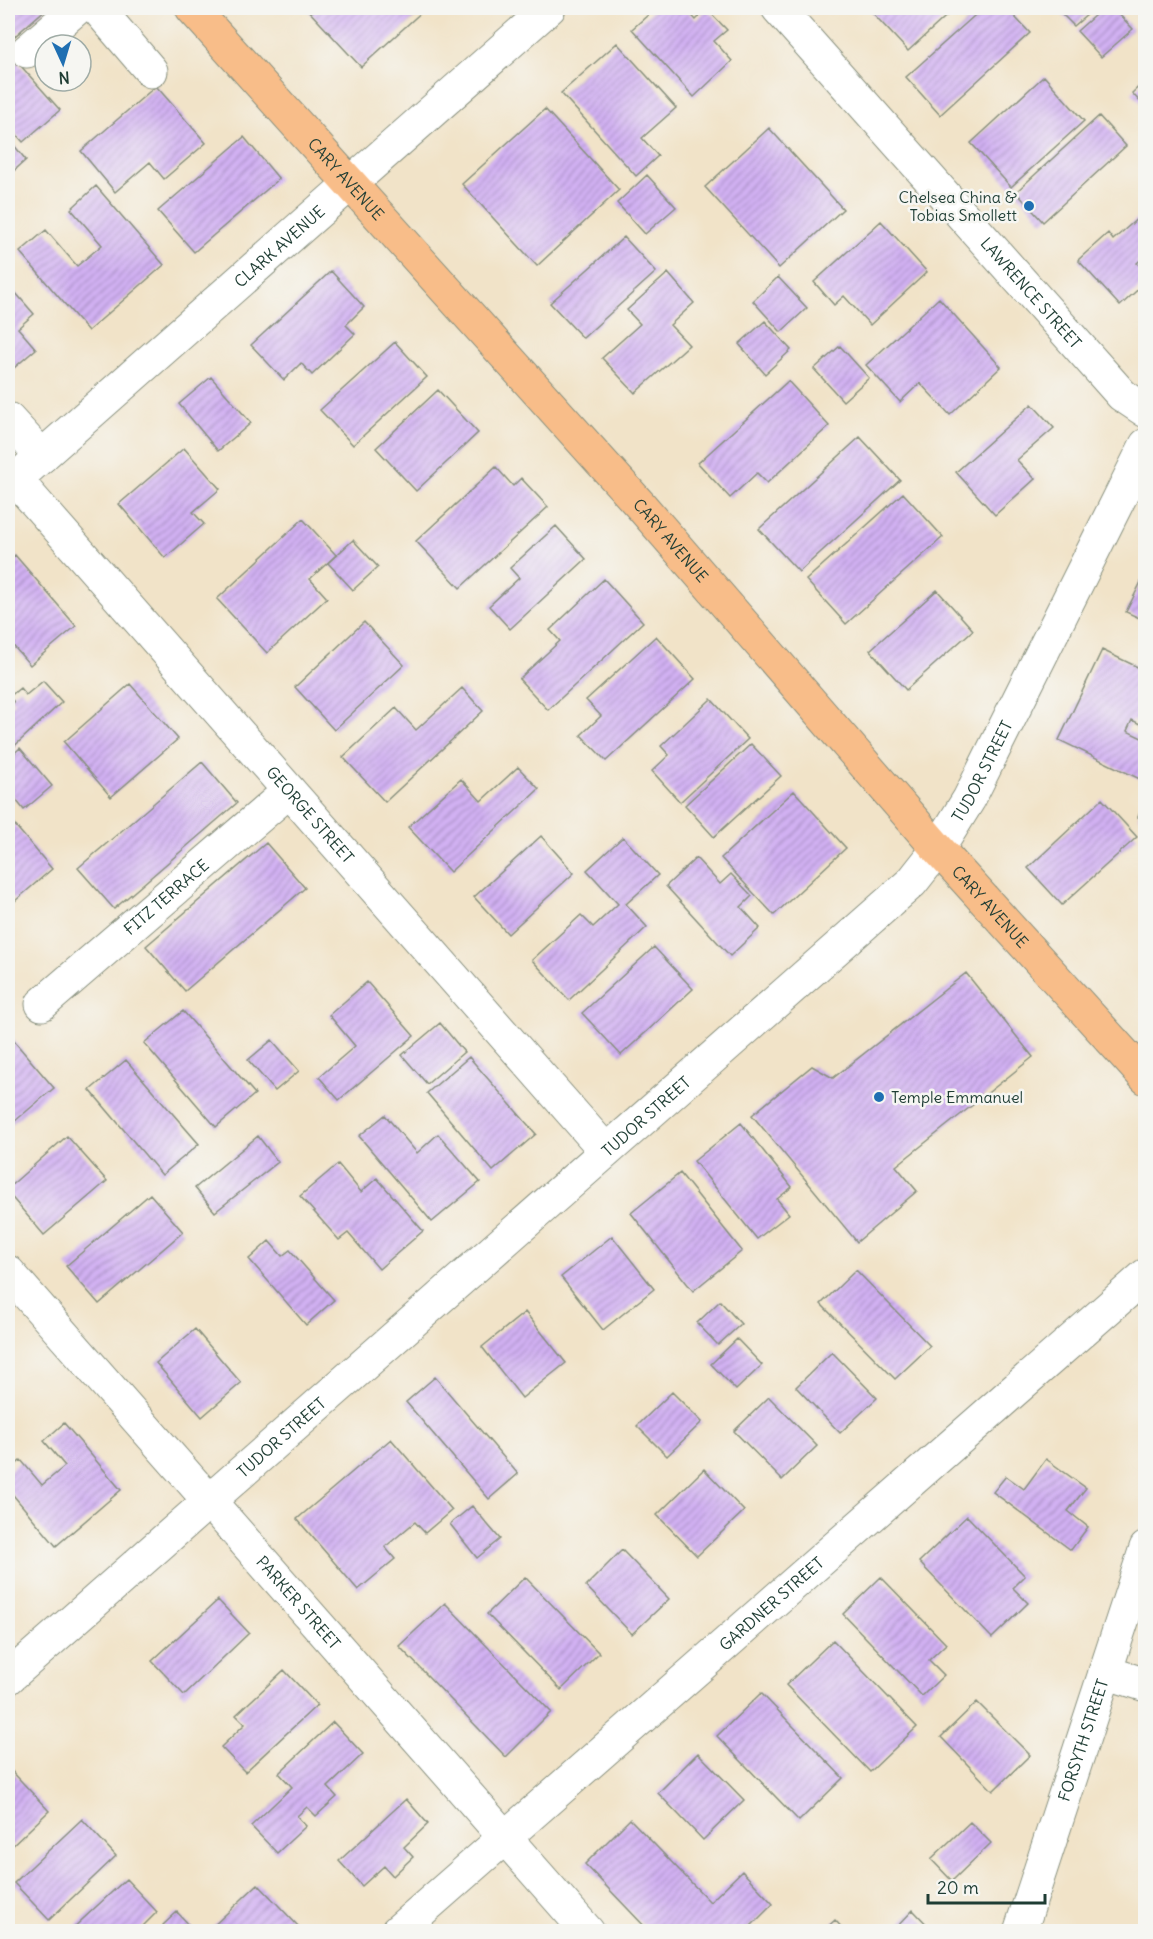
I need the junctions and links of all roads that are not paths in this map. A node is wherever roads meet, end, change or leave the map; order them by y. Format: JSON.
{"nodes":[{"id":1,"x":77,"y":8,"type":"edge"},
{"id":2,"x":97,"y":8,"type":"edge"},
{"id":3,"x":192,"y":8,"type":"edge"},
{"id":4,"x":549,"y":8,"type":"edge"},
{"id":5,"x":778,"y":8,"type":"edge"},
{"id":6,"x":27,"y":51,"type":"dead end"},
{"id":7,"x":151,"y":71,"type":"dead end"},
{"id":8,"x":350,"y":184,"type":"junction"},
{"id":9,"x":1146,"y":411,"type":"edge"},
{"id":10,"x":8,"y":419,"type":"edge"},
{"id":11,"x":1146,"y":445,"type":"edge"},
{"id":12,"x":42,"y":456,"type":"junction"},
{"id":13,"x":11,"y":483,"type":"edge"},
{"id":14,"x":289,"y":791,"type":"junction"},
{"id":15,"x":938,"y":849,"type":"junction"},
{"id":16,"x":42,"y":1004,"type":"dead end"},
{"id":17,"x":1146,"y":1078,"type":"edge"},
{"id":18,"x":606,"y":1151,"type":"junction"},
{"id":19,"x":8,"y":1272,"type":"edge"},
{"id":20,"x":1146,"y":1275,"type":"edge"},
{"id":21,"x":209,"y":1501,"type":"junction"},
{"id":22,"x":1146,"y":1548,"type":"edge"},
{"id":23,"x":1105,"y":1672,"type":"junction"},
{"id":24,"x":8,"y":1678,"type":"edge"},
{"id":25,"x":1146,"y":1685,"type":"edge"},
{"id":26,"x":505,"y":1837,"type":"junction"},
{"id":27,"x":397,"y":1932,"type":"edge"},
{"id":28,"x":588,"y":1932,"type":"edge"},
{"id":29,"x":1020,"y":1932,"type":"edge"}],
"edges":[{"from":1,"to":6,"type":"street"},
{"from":2,"to":7,"type":"street"},
{"from":3,"to":8,"type":"main road","name":"CARY AVENUE"},
{"from":4,"to":8,"type":"street","name":"CLARK AVENUE"},
{"from":5,"to":9,"type":"street","name":"LAWRENCE STREET"},
{"from":8,"to":12,"type":"street","name":"CLARK AVENUE"},
{"from":8,"to":15,"type":"main road","name":"CARY AVENUE"},
{"from":10,"to":12,"type":"street"},
{"from":11,"to":15,"type":"street","name":"TUDOR STREET"},
{"from":12,"to":13,"type":"street","name":"CLARK AVENUE"},
{"from":13,"to":14,"type":"street","name":"GEORGE STREET"},
{"from":14,"to":16,"type":"street","name":"FITZ TERRACE"},
{"from":14,"to":18,"type":"street","name":"GEORGE STREET"},
{"from":15,"to":17,"type":"main road","name":"CARY AVENUE"},
{"from":15,"to":18,"type":"street","name":"TUDOR STREET"},
{"from":18,"to":21,"type":"street","name":"TUDOR STREET"},
{"from":19,"to":21,"type":"street","name":"PARKER STREET"},
{"from":20,"to":26,"type":"street","name":"GARDNER STREET"},
{"from":21,"to":24,"type":"street","name":"TUDOR STREET"},
{"from":21,"to":26,"type":"street","name":"PARKER STREET"},
{"from":22,"to":23,"type":"street","name":"FORSYTH STREET"},
{"from":23,"to":25,"type":"street"},
{"from":23,"to":29,"type":"street","name":"FORSYTH STREET"},
{"from":26,"to":27,"type":"street","name":"GARDNER STREET"},
{"from":26,"to":28,"type":"street","name":"PARKER STREET"}]}
